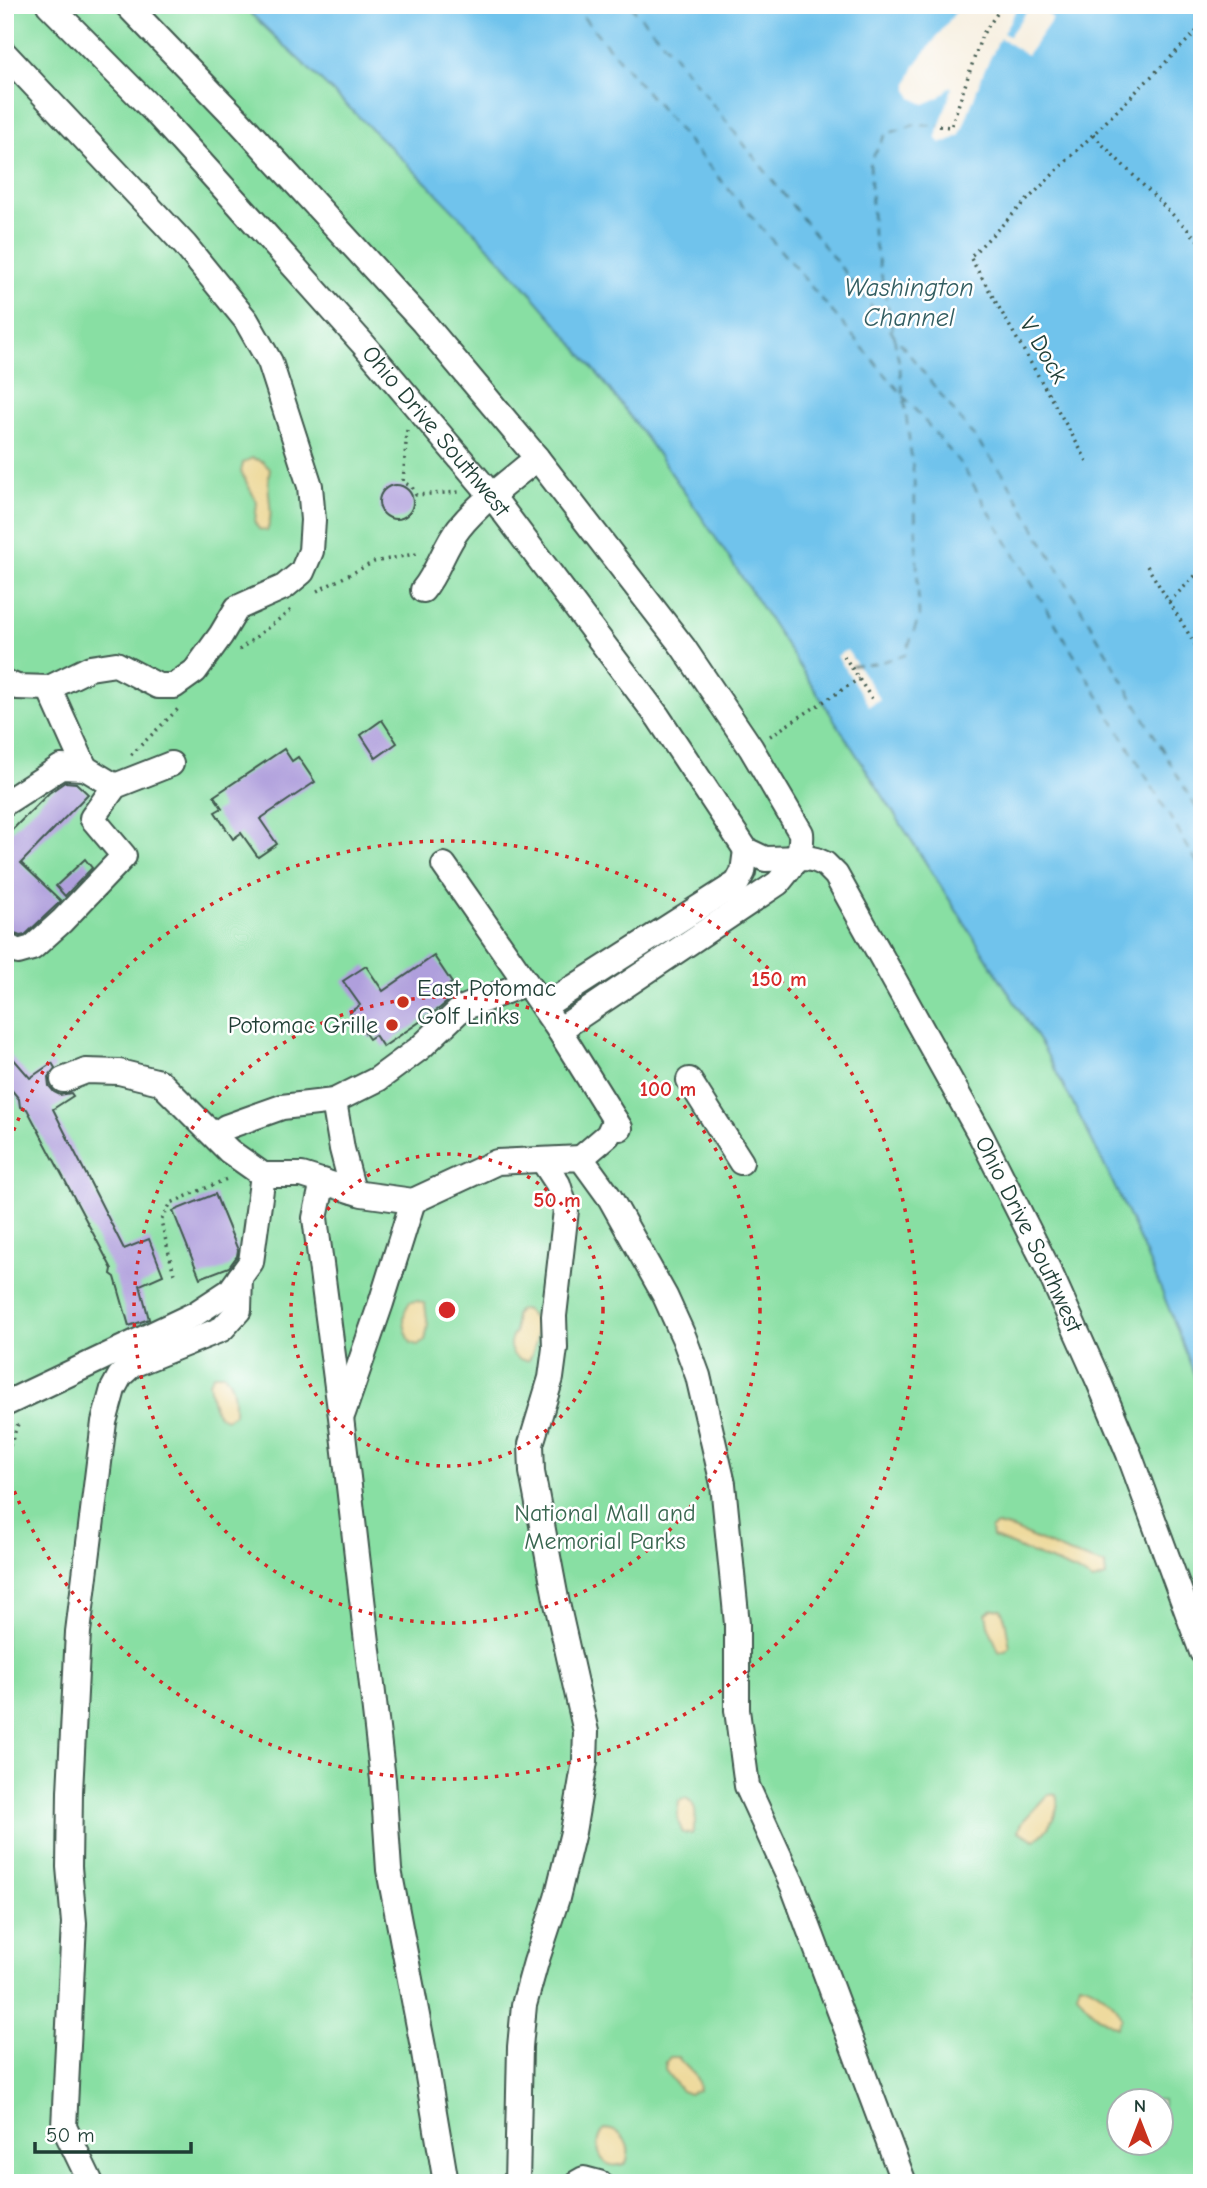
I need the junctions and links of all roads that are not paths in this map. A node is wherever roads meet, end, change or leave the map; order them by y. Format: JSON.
{"nodes":[{"id":1,"x":49,"y":5,"type":"edge"},
{"id":2,"x":127,"y":5,"type":"edge"},
{"id":3,"x":5,"y":54,"type":"edge"},
{"id":4,"x":537,"y":458,"type":"junction"},
{"id":5,"x":492,"y":496,"type":"junction"},
{"id":6,"x":423,"y":590,"type":"dead end"},
{"id":7,"x":5,"y":682,"type":"edge"},
{"id":8,"x":49,"y":688,"type":"junction"},
{"id":9,"x":171,"y":764,"type":"dead end"},
{"id":10,"x":101,"y":778,"type":"junction"},
{"id":11,"x":5,"y":803,"type":"edge"},
{"id":12,"x":746,"y":850,"type":"junction"},
{"id":13,"x":797,"y":858,"type":"junction"},
{"id":14,"x":444,"y":864,"type":"dead end"},
{"id":15,"x":5,"y":945,"type":"edge"},
{"id":16,"x":526,"y":983,"type":"junction"},
{"id":17,"x":543,"y":1007,"type":"junction"},
{"id":18,"x":559,"y":1030,"type":"junction"},
{"id":19,"x":63,"y":1080,"type":"dead end"},
{"id":20,"x":689,"y":1080,"type":"dead end"},
{"id":21,"x":334,"y":1101,"type":"junction"},
{"id":22,"x":215,"y":1135,"type":"junction"},
{"id":23,"x":582,"y":1158,"type":"junction"},
{"id":24,"x":544,"y":1161,"type":"junction"},
{"id":25,"x":741,"y":1162,"type":"dead end"},
{"id":26,"x":254,"y":1168,"type":"junction"},
{"id":27,"x":323,"y":1181,"type":"junction"},
{"id":28,"x":353,"y":1191,"type":"junction"},
{"id":29,"x":413,"y":1201,"type":"junction"},
{"id":30,"x":240,"y":1277,"type":"junction"},
{"id":31,"x":5,"y":1404,"type":"edge"},
{"id":32,"x":341,"y":1417,"type":"junction"},
{"id":33,"x":1202,"y":1652,"type":"edge"},
{"id":34,"x":91,"y":2183,"type":"edge"},
{"id":35,"x":446,"y":2183,"type":"edge"},
{"id":36,"x":517,"y":2183,"type":"edge"},
{"id":37,"x":577,"y":2183,"type":"edge"},
{"id":38,"x":599,"y":2183,"type":"edge"},
{"id":39,"x":904,"y":2183,"type":"edge"}],
"edges":[{"from":1,"to":5,"type":"street","name":"Ohio Drive Southwest"},
{"from":2,"to":4,"type":"street"},
{"from":3,"to":8,"type":"street"},
{"from":4,"to":5,"type":"street"},
{"from":4,"to":13,"type":"street"},
{"from":5,"to":6,"type":"street"},
{"from":5,"to":12,"type":"street","name":"Ohio Drive Southwest"},
{"from":7,"to":8,"type":"street"},
{"from":8,"to":10,"type":"street"},
{"from":9,"to":10,"type":"street"},
{"from":10,"to":11,"type":"street"},
{"from":10,"to":15,"type":"street"},
{"from":12,"to":13,"type":"street","name":"Ohio Drive Southwest"},
{"from":12,"to":17,"type":"street"},
{"from":13,"to":18,"type":"street"},
{"from":13,"to":33,"type":"street","name":"Ohio Drive Southwest"},
{"from":14,"to":16,"type":"street"},
{"from":16,"to":17,"type":"street"},
{"from":16,"to":21,"type":"street"},
{"from":17,"to":18,"type":"street"},
{"from":18,"to":23,"type":"street"},
{"from":19,"to":22,"type":"street"},
{"from":20,"to":25,"type":"street"},
{"from":21,"to":22,"type":"street"},
{"from":21,"to":28,"type":"street"},
{"from":22,"to":26,"type":"street"},
{"from":23,"to":24,"type":"street"},
{"from":23,"to":39,"type":"street"},
{"from":24,"to":29,"type":"street"},
{"from":24,"to":36,"type":"street"},
{"from":26,"to":27,"type":"street"},
{"from":26,"to":30,"type":"street"},
{"from":27,"to":28,"type":"street"},
{"from":27,"to":32,"type":"street"},
{"from":28,"to":29,"type":"street"},
{"from":29,"to":32,"type":"street"},
{"from":30,"to":31,"type":"street"},
{"from":30,"to":34,"type":"street"},
{"from":32,"to":35,"type":"street"},
{"from":37,"to":38,"type":"street"}]}
